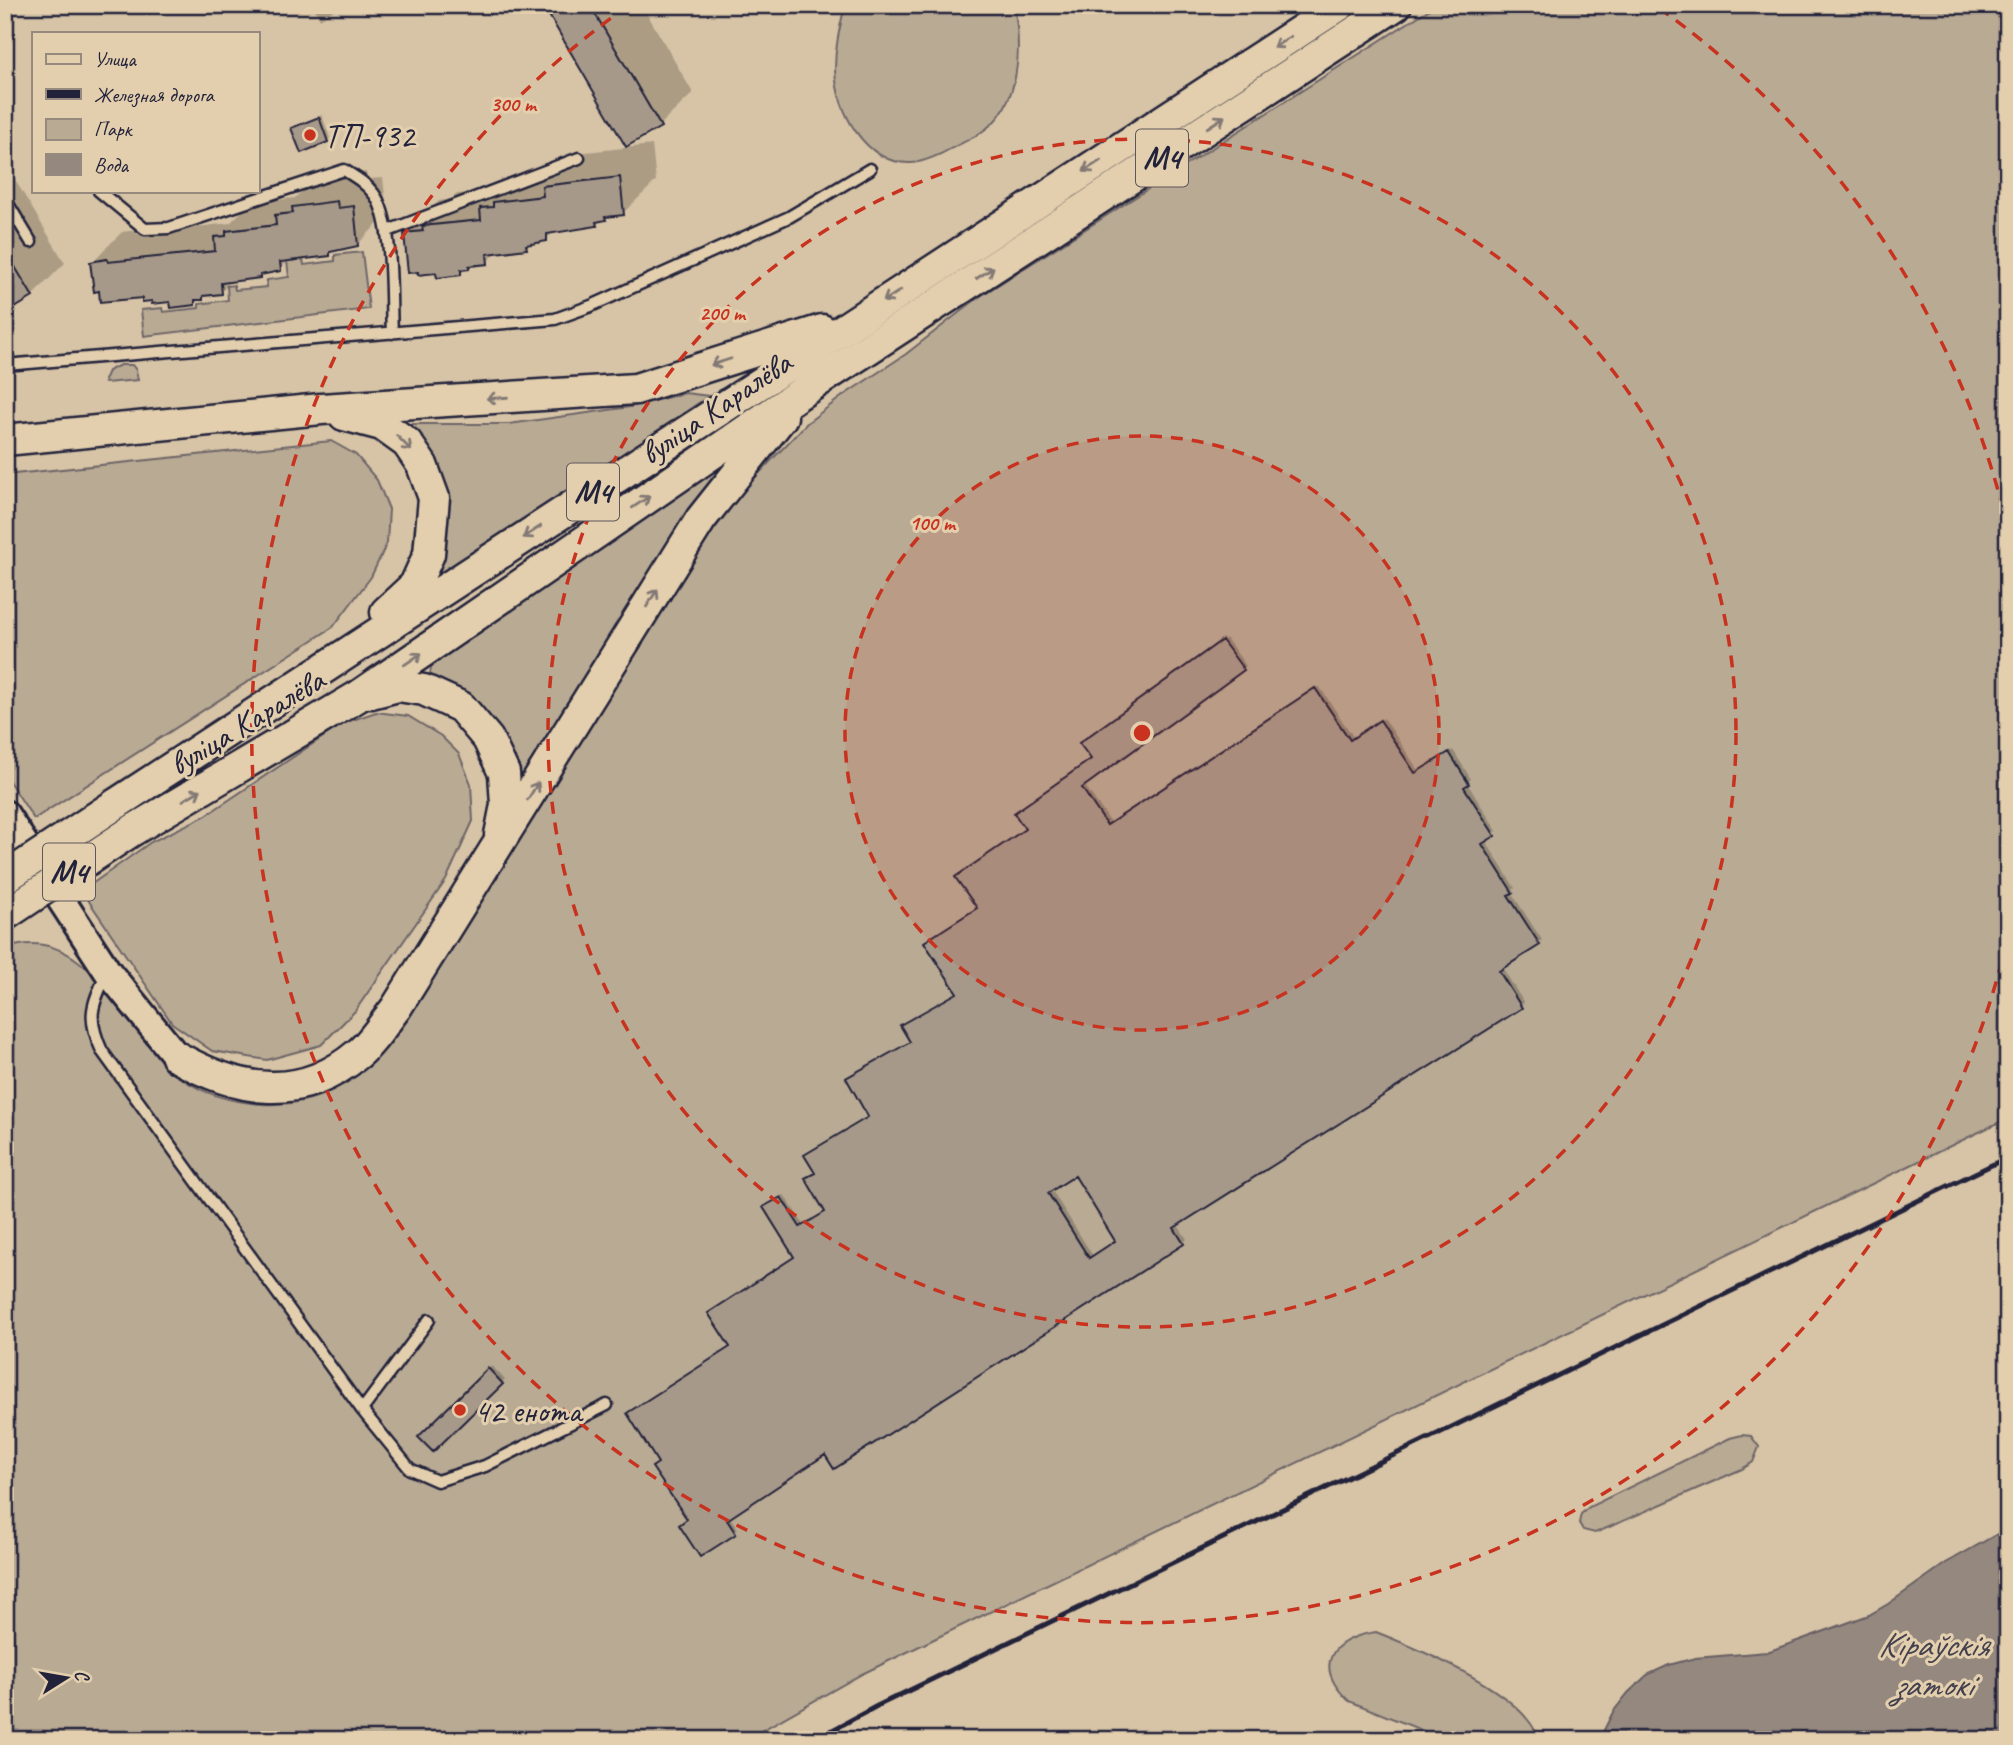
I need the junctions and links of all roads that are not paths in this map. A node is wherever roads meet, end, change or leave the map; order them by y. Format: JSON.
{"nodes":[{"id":1,"x":1340,"y":5,"type":"edge"},
{"id":2,"x":1396,"y":5,"type":"edge"},
{"id":3,"x":579,"y":158,"type":"dead end"},
{"id":4,"x":870,"y":169,"type":"dead end"},
{"id":5,"x":100,"y":192,"type":"edge"},
{"id":6,"x":5,"y":199,"type":"edge"},
{"id":7,"x":388,"y":231,"type":"junction"},
{"id":8,"x":31,"y":242,"type":"dead end"},
{"id":9,"x":856,"y":320,"type":"junction"},
{"id":10,"x":392,"y":333,"type":"junction"},
{"id":11,"x":5,"y":365,"type":"edge"},
{"id":12,"x":802,"y":392,"type":"junction"},
{"id":13,"x":321,"y":409,"type":"junction"},
{"id":14,"x":11,"y":442,"type":"edge"},
{"id":15,"x":330,"y":664,"type":"junction"},
{"id":16,"x":357,"y":697,"type":"junction"},
{"id":17,"x":5,"y":814,"type":"edge"},
{"id":18,"x":497,"y":849,"type":"junction"},
{"id":19,"x":5,"y":878,"type":"edge"},
{"id":20,"x":5,"y":915,"type":"edge"},
{"id":21,"x":108,"y":972,"type":"junction"},
{"id":22,"x":177,"y":1057,"type":"joint"},
{"id":23,"x":429,"y":1320,"type":"dead end"},
{"id":24,"x":607,"y":1405,"type":"dead end"},
{"id":25,"x":362,"y":1410,"type":"junction"}],
"edges":[{"from":1,"to":9,"type":"main road","name":"вуліца Каралёва","number":"М4","one_way":true},
{"from":12,"to":2,"type":"main road","name":"вуліца Каралёва","number":"М4","one_way":true},
{"from":3,"to":7,"type":"lane"},
{"from":4,"to":10,"type":"lane"},
{"from":5,"to":7,"type":"lane"},
{"from":6,"to":8,"type":"lane"},
{"from":7,"to":10,"type":"lane"},
{"from":9,"to":13,"type":"main road","one_way":true},
{"from":9,"to":15,"type":"main road","name":"вуліца Каралёва","number":"М4","one_way":true},
{"from":10,"to":11,"type":"lane"},
{"from":16,"to":12,"type":"main road","name":"вуліца Каралёва","number":"М4","one_way":true},
{"from":18,"to":12,"type":"main road","one_way":true},
{"from":13,"to":14,"type":"main road"},
{"from":13,"to":15,"type":"main road","one_way":true},
{"from":15,"to":19,"type":"main road","name":"вуліца Каралёва","number":"М4","bridge":true},
{"from":16,"to":18,"type":"main road"},
{"from":20,"to":16,"type":"main road","name":"вуліца Каралёва","number":"М4","one_way":true,"bridge":true},
{"from":17,"to":21,"type":"main road"},
{"from":18,"to":22,"type":"main road"},
{"from":21,"to":22,"type":"main road"},
{"from":21,"to":25,"type":"lane"},
{"from":23,"to":25,"type":"lane"},
{"from":24,"to":25,"type":"lane"}]}
